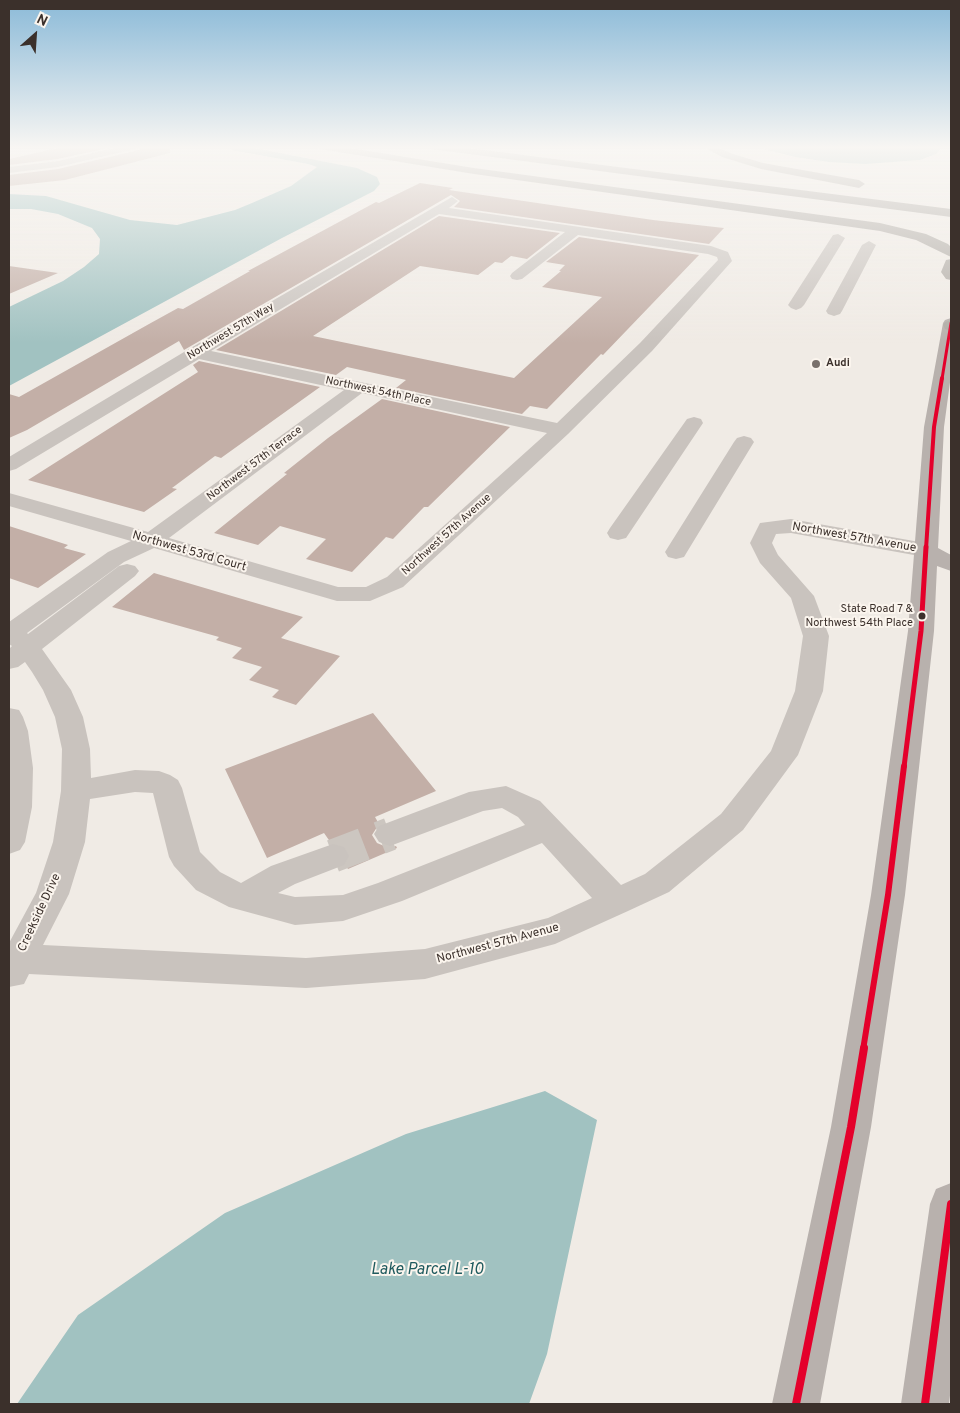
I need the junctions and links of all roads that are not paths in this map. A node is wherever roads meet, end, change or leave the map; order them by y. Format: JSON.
{"nodes":[{"id":1,"x":435,"y":212,"type":"edge"},
{"id":2,"x":451,"y":212,"type":"edge"},
{"id":3,"x":774,"y":212,"type":"edge"},
{"id":4,"x":576,"y":230,"type":"junction"},
{"id":5,"x":838,"y":238,"type":"dead end"},
{"id":6,"x":869,"y":245,"type":"dead end"},
{"id":7,"x":951,"y":253,"type":"edge"},
{"id":8,"x":951,"y":263,"type":"edge"},
{"id":9,"x":517,"y":276,"type":"dead end"},
{"id":10,"x":951,"y":276,"type":"edge"},
{"id":11,"x":796,"y":305,"type":"dead end"},
{"id":12,"x":834,"y":311,"type":"dead end"},
{"id":13,"x":951,"y":325,"type":"edge"},
{"id":14,"x":195,"y":353,"type":"junction"},
{"id":15,"x":359,"y":387,"type":"junction"},
{"id":16,"x":694,"y":423,"type":"dead end"},
{"id":17,"x":561,"y":430,"type":"junction"},
{"id":18,"x":744,"y":442,"type":"dead end"},
{"id":19,"x":9,"y":465,"type":"edge"},
{"id":20,"x":9,"y":499,"type":"edge"},
{"id":21,"x":618,"y":533,"type":"dead end"},
{"id":22,"x":151,"y":541,"type":"junction"},
{"id":23,"x":676,"y":552,"type":"dead end"},
{"id":24,"x":938,"y":557,"type":"edge"},
{"id":25,"x":370,"y":594,"type":"joint"},
{"id":26,"x":13,"y":641,"type":"edge"},
{"id":27,"x":9,"y":717,"type":"edge"},
{"id":28,"x":76,"y":791,"type":"junction"},
{"id":29,"x":548,"y":828,"type":"junction"},
{"id":30,"x":390,"y":834,"type":"tunnel mouth"},
{"id":31,"x":9,"y":842,"type":"edge"},
{"id":32,"x":333,"y":856,"type":"tunnel mouth"},
{"id":33,"x":241,"y":898,"type":"junction"},
{"id":34,"x":616,"y":902,"type":"junction"},
{"id":35,"x":12,"y":964,"type":"edge"},
{"id":36,"x":951,"y":1204,"type":"edge"},
{"id":37,"x":796,"y":1404,"type":"edge"},
{"id":38,"x":926,"y":1404,"type":"edge"}],
"edges":[{"from":1,"to":14,"type":"street","name":"Northwest 57th Way"},
{"from":2,"to":4,"type":"street"},
{"from":3,"to":7,"type":"highway"},
{"from":4,"to":9,"type":"street"},
{"from":4,"to":17,"type":"street","name":"Northwest 57th Avenue"},
{"from":5,"to":11,"type":"street"},
{"from":6,"to":12,"type":"street"},
{"from":8,"to":10,"type":"highway"},
{"from":13,"to":24,"type":"main road"},
{"from":14,"to":15,"type":"street","name":"Northwest 54th Place"},
{"from":14,"to":19,"type":"street","name":"Northwest 57th Way"},
{"from":15,"to":17,"type":"street","name":"Northwest 54th Place"},
{"from":15,"to":22,"type":"street","name":"Northwest 57th Terrace"},
{"from":16,"to":21,"type":"street"},
{"from":17,"to":25,"type":"street","name":"Northwest 57th Avenue"},
{"from":18,"to":23,"type":"street"},
{"from":20,"to":22,"type":"street","name":"Northwest 53rd Court"},
{"from":22,"to":25,"type":"street","name":"Northwest 53rd Court"},
{"from":22,"to":26,"type":"street","name":"Northwest 57th Terrace"},
{"from":24,"to":34,"type":"street","name":"Northwest 57th Avenue"},
{"from":24,"to":37,"type":"main road"},
{"from":26,"to":28,"type":"street","name":"Creekside Drive"},
{"from":27,"to":31,"type":"street"},
{"from":28,"to":33,"type":"street"},
{"from":28,"to":35,"type":"street","name":"Creekside Drive"},
{"from":29,"to":30,"type":"street"},
{"from":29,"to":33,"type":"street"},
{"from":29,"to":34,"type":"street"},
{"from":32,"to":33,"type":"street"},
{"from":34,"to":35,"type":"street","name":"Northwest 57th Avenue"},
{"from":36,"to":38,"type":"main road"}]}
